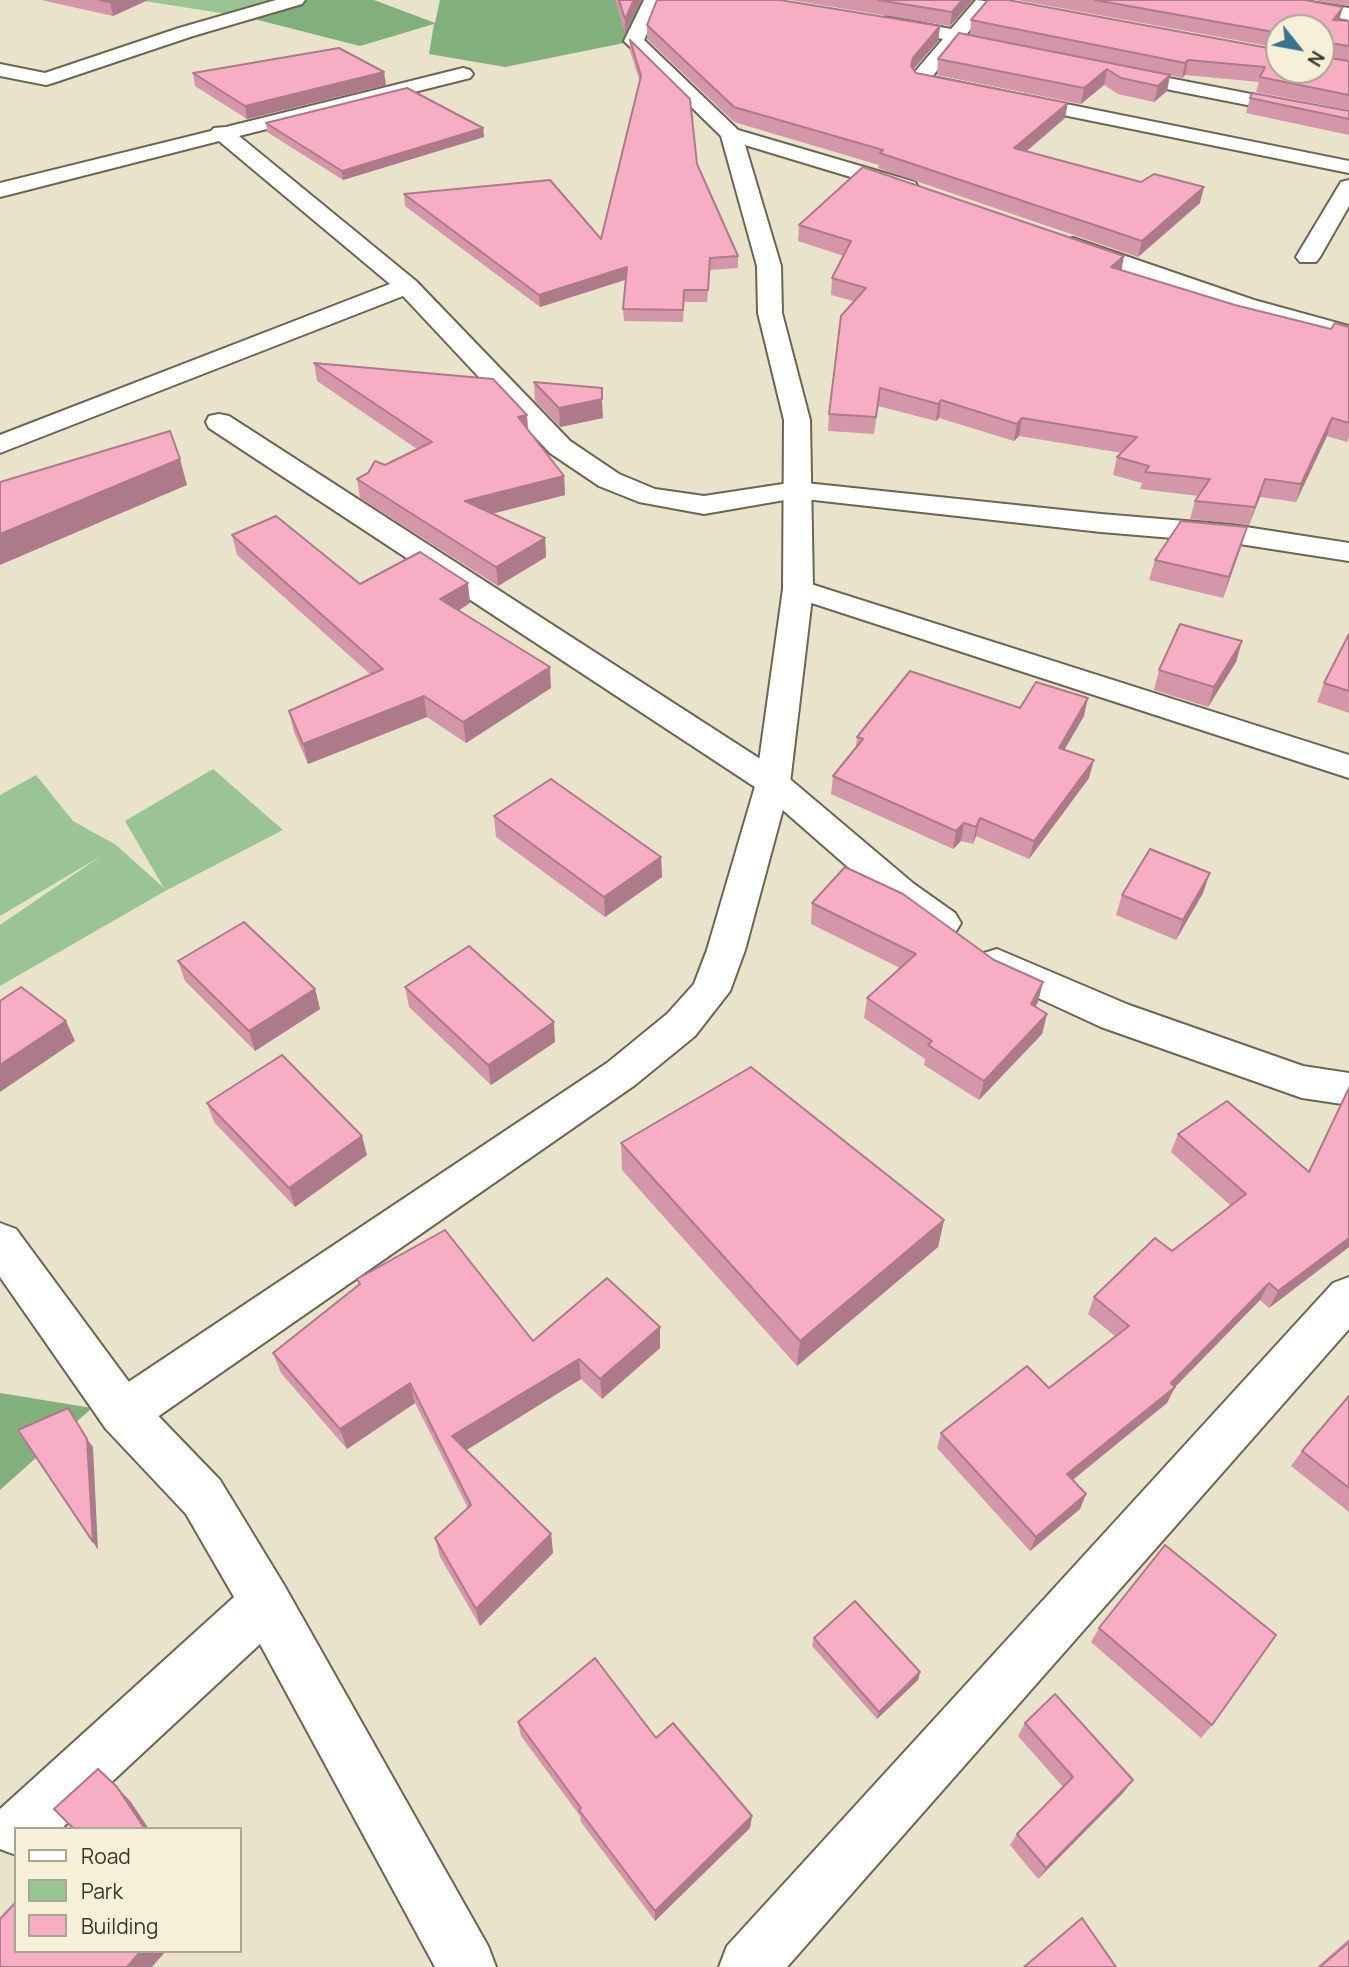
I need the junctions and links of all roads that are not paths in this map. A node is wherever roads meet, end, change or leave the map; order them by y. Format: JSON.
{"nodes":[{"id":1,"x":296,"y":0,"type":"edge"},
{"id":2,"x":653,"y":0,"type":"edge"},
{"id":3,"x":1265,"y":0,"type":"edge"},
{"id":4,"x":986,"y":1,"type":"edge"},
{"id":5,"x":1349,"y":14,"type":"edge"},
{"id":6,"x":865,"y":20,"type":"edge"},
{"id":7,"x":955,"y":35,"type":"junction"},
{"id":8,"x":1020,"y":55,"type":"edge"},
{"id":9,"x":0,"y":70,"type":"edge"},
{"id":10,"x":1102,"y":71,"type":"edge"},
{"id":11,"x":463,"y":74,"type":"dead end"},
{"id":12,"x":1349,"y":119,"type":"edge"},
{"id":13,"x":221,"y":132,"type":"junction"},
{"id":14,"x":731,"y":134,"type":"junction"},
{"id":15,"x":1349,"y":167,"type":"edge"},
{"id":16,"x":1349,"y":187,"type":"edge"},
{"id":17,"x":0,"y":190,"type":"edge"},
{"id":18,"x":930,"y":196,"type":"edge"},
{"id":19,"x":1048,"y":236,"type":"edge"},
{"id":20,"x":1308,"y":257,"type":"dead end"},
{"id":21,"x":407,"y":286,"type":"junction"},
{"id":22,"x":1349,"y":334,"type":"edge"},
{"id":23,"x":219,"y":422,"type":"dead end"},
{"id":24,"x":0,"y":444,"type":"edge"},
{"id":25,"x":796,"y":490,"type":"junction"},
{"id":26,"x":1349,"y":552,"type":"edge"},
{"id":27,"x":799,"y":589,"type":"junction"},
{"id":28,"x":1349,"y":766,"type":"edge"},
{"id":29,"x":773,"y":783,"type":"junction"},
{"id":30,"x":1349,"y":1089,"type":"edge"},
{"id":31,"x":0,"y":1242,"type":"edge"},
{"id":32,"x":1349,"y":1297,"type":"edge"},
{"id":33,"x":123,"y":1413,"type":"junction"},
{"id":34,"x":266,"y":1603,"type":"junction"},
{"id":35,"x":22,"y":1827,"type":"edge"},
{"id":36,"x":14,"y":1834,"type":"edge"},
{"id":37,"x":0,"y":1847,"type":"edge"},
{"id":38,"x":467,"y":1967,"type":"edge"},
{"id":39,"x":748,"y":1967,"type":"edge"}],
"edges":[{"from":1,"to":9,"type":"street"},
{"from":2,"to":14,"type":"street"},
{"from":3,"to":5,"type":"street"},
{"from":4,"to":7,"type":"street"},
{"from":6,"to":7,"type":"street"},
{"from":7,"to":8,"type":"street"},
{"from":7,"to":15,"type":"street"},
{"from":10,"to":12,"type":"street"},
{"from":11,"to":13,"type":"street"},
{"from":13,"to":17,"type":"street"},
{"from":13,"to":21,"type":"street"},
{"from":14,"to":18,"type":"street"},
{"from":14,"to":25,"type":"street"},
{"from":16,"to":20,"type":"street"},
{"from":19,"to":22,"type":"street"},
{"from":21,"to":24,"type":"street"},
{"from":21,"to":25,"type":"street"},
{"from":23,"to":29,"type":"street"},
{"from":25,"to":26,"type":"street"},
{"from":25,"to":27,"type":"street"},
{"from":27,"to":28,"type":"street"},
{"from":27,"to":29,"type":"street"},
{"from":29,"to":30,"type":"street"},
{"from":29,"to":33,"type":"street"},
{"from":31,"to":33,"type":"street"},
{"from":32,"to":39,"type":"street"},
{"from":33,"to":34,"type":"street"},
{"from":34,"to":35,"type":"street"},
{"from":34,"to":38,"type":"street"},
{"from":36,"to":37,"type":"street"}]}
